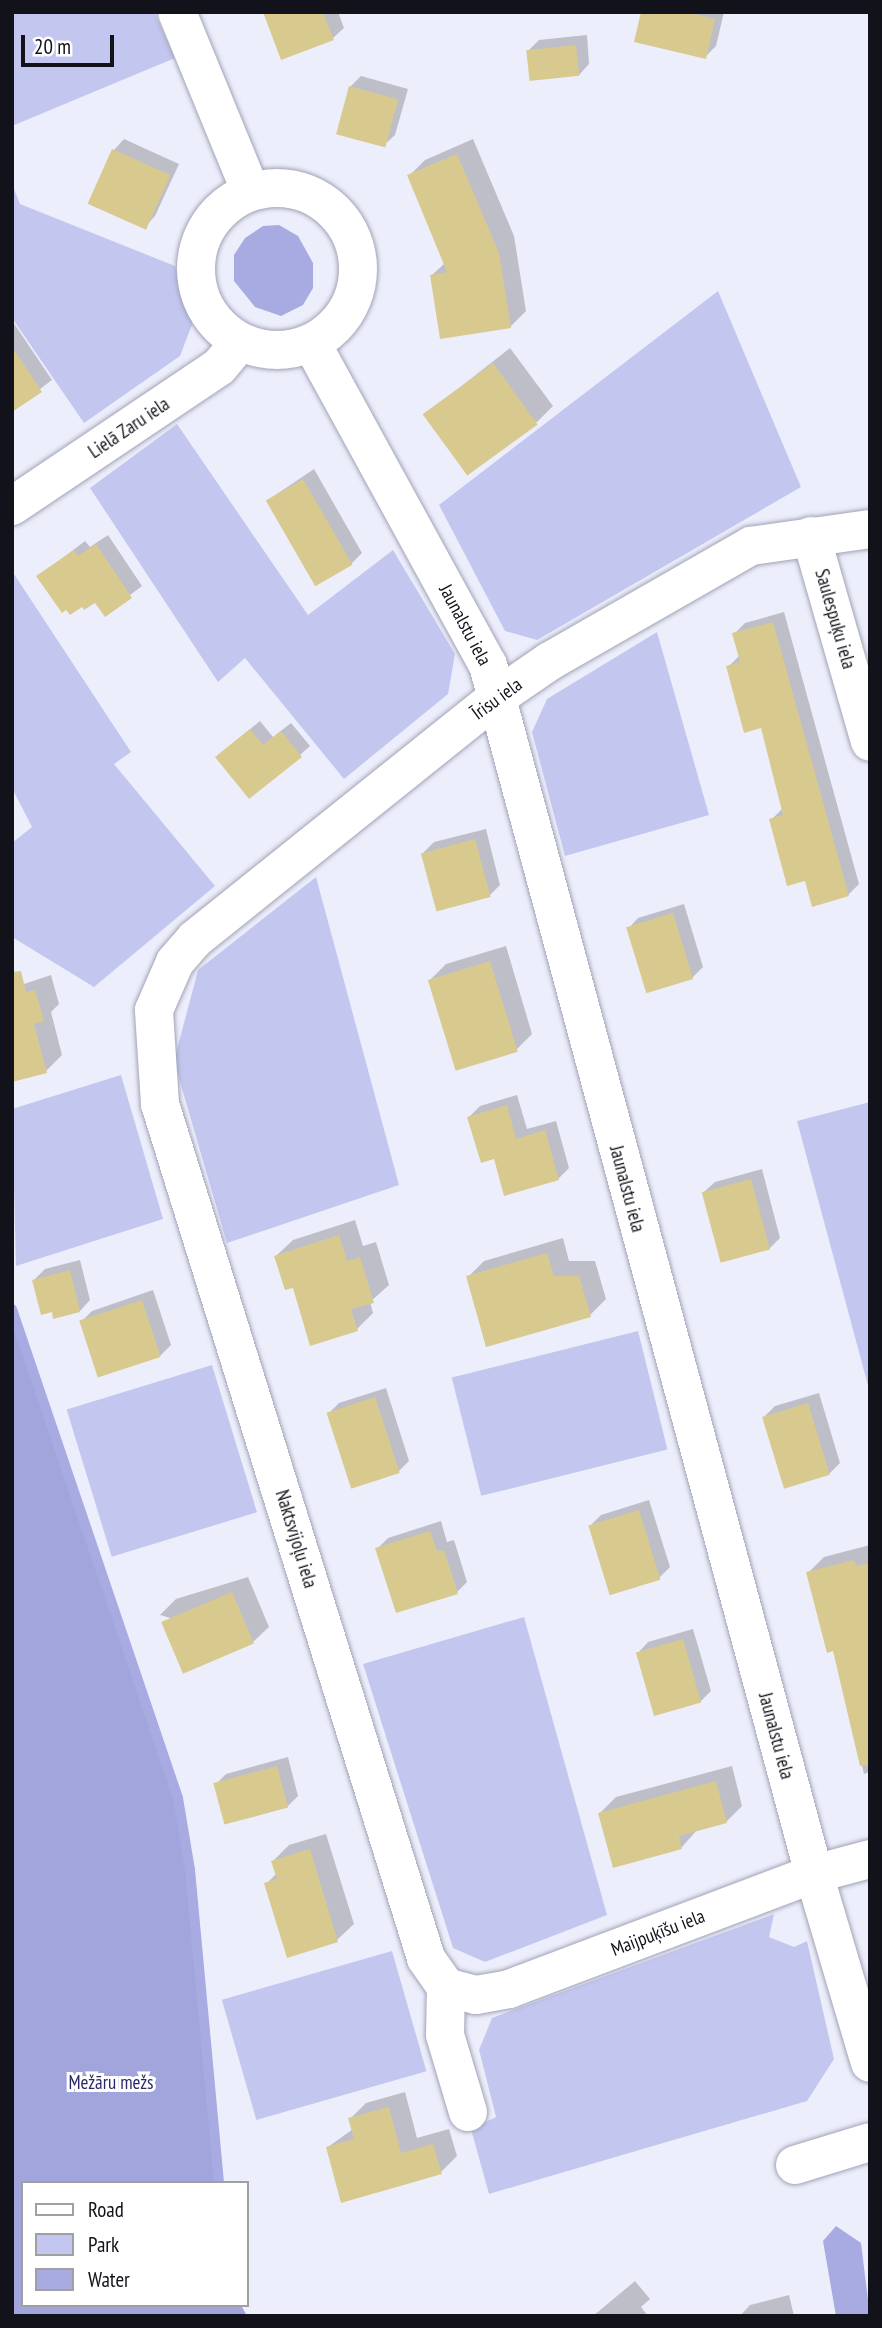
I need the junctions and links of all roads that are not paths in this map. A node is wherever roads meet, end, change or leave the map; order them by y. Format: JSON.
{"nodes":[{"id":1,"x":177,"y":12,"type":"edge"},
{"id":2,"x":250,"y":190,"type":"junction"},
{"id":3,"x":239,"y":342,"type":"junction"},
{"id":4,"x":312,"y":344,"type":"junction"},
{"id":5,"x":12,"y":506,"type":"edge"},
{"id":6,"x":870,"y":529,"type":"edge"},
{"id":7,"x":811,"y":536,"type":"junction"},
{"id":8,"x":496,"y":698,"type":"junction"},
{"id":9,"x":870,"y":742,"type":"edge"},
{"id":10,"x":175,"y":962,"type":"joint"},
{"id":11,"x":870,"y":1860,"type":"edge"},
{"id":12,"x":814,"y":1874,"type":"junction"},
{"id":13,"x":446,"y":1987,"type":"junction"},
{"id":14,"x":870,"y":2063,"type":"edge"},
{"id":15,"x":468,"y":2112,"type":"dead end"},
{"id":16,"x":870,"y":2142,"type":"edge"},
{"id":17,"x":795,"y":2165,"type":"dead end"}],
"edges":[{"from":1,"to":2,"type":"street"},
{"from":2,"to":3,"type":"street"},
{"from":2,"to":4,"type":"street"},
{"from":3,"to":4,"type":"street"},
{"from":3,"to":5,"type":"street","name":"Lielā Zaru iela"},
{"from":4,"to":8,"type":"street","name":"Jaunalstu iela"},
{"from":6,"to":7,"type":"street","name":"Īrisu iela"},
{"from":7,"to":8,"type":"street","name":"Īrisu iela"},
{"from":7,"to":9,"type":"street","name":"Saulespuķu iela"},
{"from":8,"to":10,"type":"street","name":"Īrisu iela"},
{"from":8,"to":12,"type":"street","name":"Jaunalstu iela"},
{"from":10,"to":13,"type":"street","name":"Naktsvijoļu iela"},
{"from":11,"to":12,"type":"street","name":"Maijpuķīšu iela"},
{"from":12,"to":13,"type":"street","name":"Maijpuķīšu iela"},
{"from":12,"to":14,"type":"street","name":"Jaunalstu iela"},
{"from":13,"to":15,"type":"street"},
{"from":16,"to":17,"type":"street"}]}
